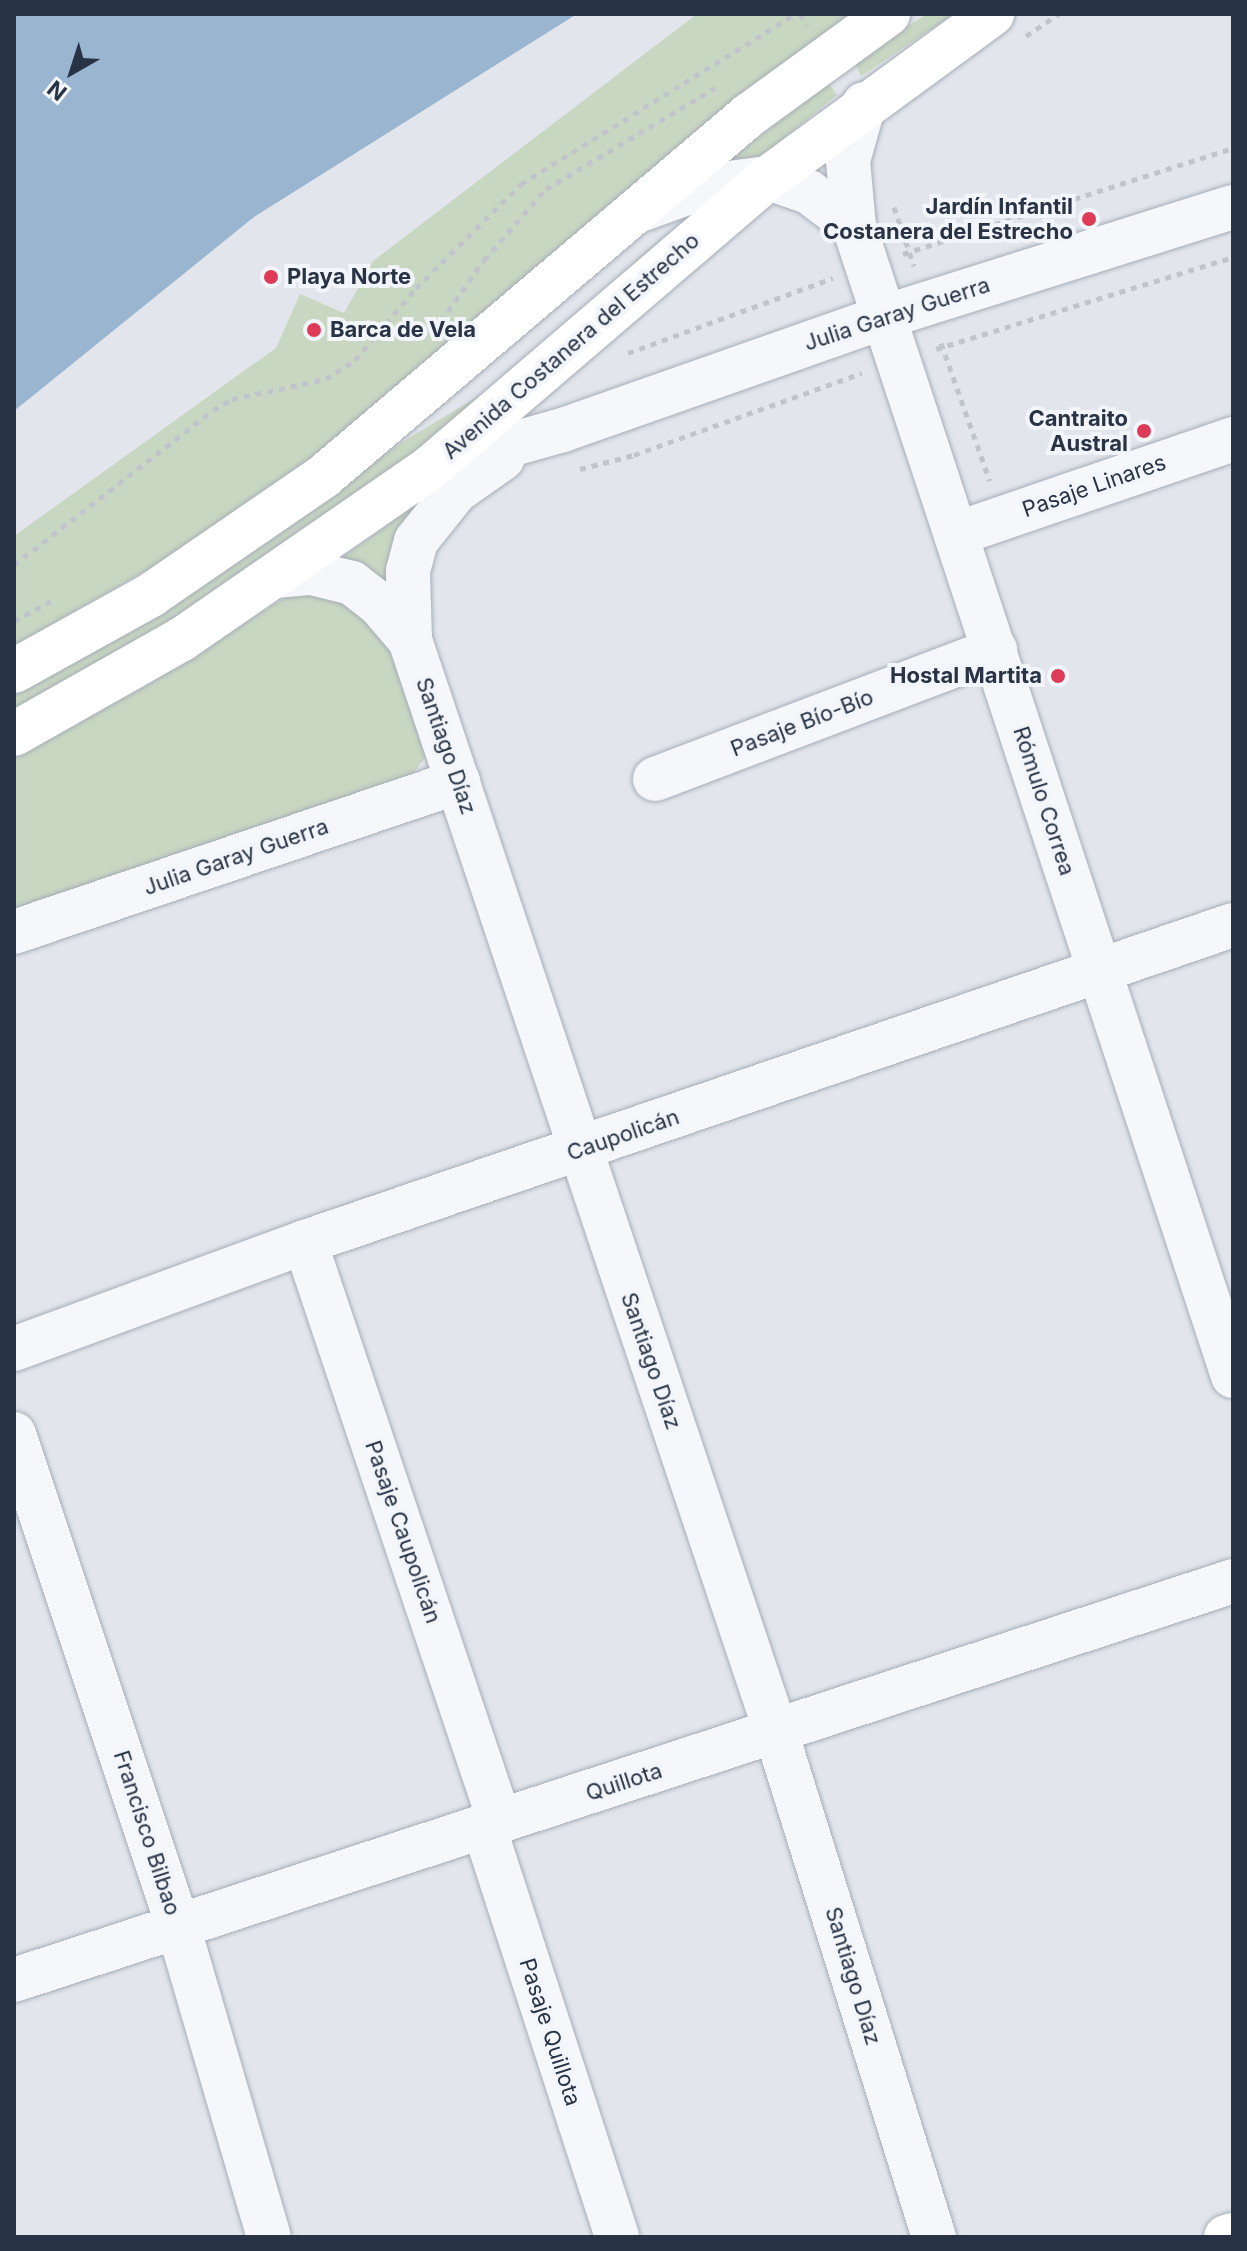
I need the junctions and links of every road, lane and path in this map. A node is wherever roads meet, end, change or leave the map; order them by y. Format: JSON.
{"nodes":[{"id":1,"x":795,"y":14,"type":"edge"},
{"id":2,"x":888,"y":14,"type":"edge"},
{"id":3,"x":992,"y":14,"type":"edge"},
{"id":4,"x":820,"y":21,"type":"dead end"},
{"id":5,"x":798,"y":35,"type":"dead end"},
{"id":6,"x":726,"y":82,"type":"dead end"},
{"id":7,"x":864,"y":104,"type":"junction"},
{"id":8,"x":1233,"y":148,"type":"edge"},
{"id":9,"x":768,"y":178,"type":"junction"},
{"id":10,"x":1233,"y":207,"type":"edge"},
{"id":11,"x":631,"y":215,"type":"junction"},
{"id":12,"x":861,"y":246,"type":"junction"},
{"id":13,"x":1233,"y":257,"type":"edge"},
{"id":14,"x":884,"y":317,"type":"junction"},
{"id":15,"x":440,"y":324,"type":"dead end"},
{"id":16,"x":618,"y":357,"type":"dead end"},
{"id":17,"x":899,"y":361,"type":"junction"},
{"id":18,"x":1233,"y":439,"type":"edge"},
{"id":19,"x":569,"y":450,"type":"junction"},
{"id":20,"x":431,"y":467,"type":"junction"},
{"id":21,"x":956,"y":534,"type":"junction"},
{"id":22,"x":14,"y":565,"type":"edge"},
{"id":23,"x":275,"y":576,"type":"junction"},
{"id":24,"x":68,"y":592,"type":"dead end"},
{"id":25,"x":14,"y":621,"type":"edge"},
{"id":26,"x":410,"y":640,"type":"junction"},
{"id":27,"x":995,"y":650,"type":"junction"},
{"id":28,"x":14,"y":671,"type":"edge"},
{"id":29,"x":14,"y":734,"type":"edge"},
{"id":30,"x":655,"y":779,"type":"dead end"},
{"id":31,"x":458,"y":782,"type":"junction"},
{"id":32,"x":1233,"y":925,"type":"edge"},
{"id":33,"x":14,"y":932,"type":"edge"},
{"id":34,"x":1099,"y":968,"type":"junction"},
{"id":35,"x":580,"y":1151,"type":"junction"},
{"id":36,"x":305,"y":1242,"type":"junction"},
{"id":37,"x":14,"y":1349,"type":"edge"},
{"id":38,"x":1233,"y":1376,"type":"edge"},
{"id":39,"x":14,"y":1434,"type":"edge"},
{"id":40,"x":1233,"y":1581,"type":"edge"},
{"id":41,"x":776,"y":1732,"type":"junction"},
{"id":42,"x":492,"y":1824,"type":"junction"},
{"id":43,"x":178,"y":1926,"type":"junction"},
{"id":44,"x":14,"y":1980,"type":"edge"},
{"id":45,"x":259,"y":2234,"type":"edge"},
{"id":46,"x":1233,"y":2235,"type":"edge"},
{"id":47,"x":617,"y":2237,"type":"edge"},
{"id":48,"x":934,"y":2237,"type":"edge"},
{"id":49,"x":1226,"y":2237,"type":"edge"}],
"edges":[{"from":1,"to":22,"type":"path"},
{"from":2,"to":11,"type":"main road"},
{"from":3,"to":7,"type":"main road","name":"Avenida Costanera del Estrecho"},
{"from":4,"to":5,"type":"path"},
{"from":6,"to":15,"type":"path"},
{"from":7,"to":9,"type":"main road","name":"Avenida Costanera del Estrecho"},
{"from":7,"to":12,"type":"street","name":"Rómulo Correa"},
{"from":8,"to":12,"type":"path"},
{"from":9,"to":11,"type":"street"},
{"from":9,"to":12,"type":"street"},
{"from":9,"to":20,"type":"main road","name":"Avenida Costanera del Estrecho"},
{"from":10,"to":14,"type":"street","name":"Julia Garay Guerra"},
{"from":11,"to":28,"type":"main road"},
{"from":12,"to":14,"type":"street","name":"Rómulo Correa"},
{"from":12,"to":16,"type":"path"},
{"from":13,"to":17,"type":"path"},
{"from":14,"to":17,"type":"street","name":"Rómulo Correa"},
{"from":14,"to":19,"type":"street","name":"Julia Garay Guerra"},
{"from":17,"to":19,"type":"path"},
{"from":17,"to":21,"type":"street","name":"Rómulo Correa"},
{"from":18,"to":21,"type":"street","name":"Pasaje Linares"},
{"from":19,"to":20,"type":"street","name":"Julia Garay Guerra"},
{"from":19,"to":26,"type":"street","name":"Julia Garay Guerra"},
{"from":20,"to":23,"type":"main road","name":"Avenida Costanera del Estrecho"},
{"from":21,"to":27,"type":"street","name":"Rómulo Correa"},
{"from":23,"to":26,"type":"street","name":"Santiago Díaz"},
{"from":23,"to":29,"type":"main road","name":"Avenida Costanera del Estrecho"},
{"from":24,"to":25,"type":"path"},
{"from":26,"to":31,"type":"street","name":"Santiago Díaz"},
{"from":27,"to":30,"type":"street","name":"Pasaje Bío-Bío"},
{"from":27,"to":34,"type":"street","name":"Rómulo Correa"},
{"from":31,"to":33,"type":"street","name":"Julia Garay Guerra"},
{"from":31,"to":35,"type":"street","name":"Santiago Díaz"},
{"from":32,"to":34,"type":"street","name":"Caupolicán"},
{"from":34,"to":35,"type":"street","name":"Caupolicán"},
{"from":34,"to":38,"type":"street","name":"Rómulo Correa"},
{"from":35,"to":36,"type":"street","name":"Caupolicán"},
{"from":35,"to":41,"type":"street","name":"Santiago Díaz"},
{"from":36,"to":37,"type":"street","name":"Caupolicán"},
{"from":36,"to":42,"type":"street","name":"Pasaje Caupolicán"},
{"from":39,"to":43,"type":"street","name":"Francisco Bilbao"},
{"from":40,"to":41,"type":"street","name":"Quillota"},
{"from":41,"to":42,"type":"street","name":"Quillota"},
{"from":41,"to":48,"type":"street","name":"Santiago Díaz"},
{"from":42,"to":43,"type":"street","name":"Quillota"},
{"from":42,"to":47,"type":"street","name":"Pasaje Quillota"},
{"from":43,"to":44,"type":"street","name":"Quillota"},
{"from":43,"to":45,"type":"street","name":"Francisco Bilbao"},
{"from":46,"to":49,"type":"main road"}]}
